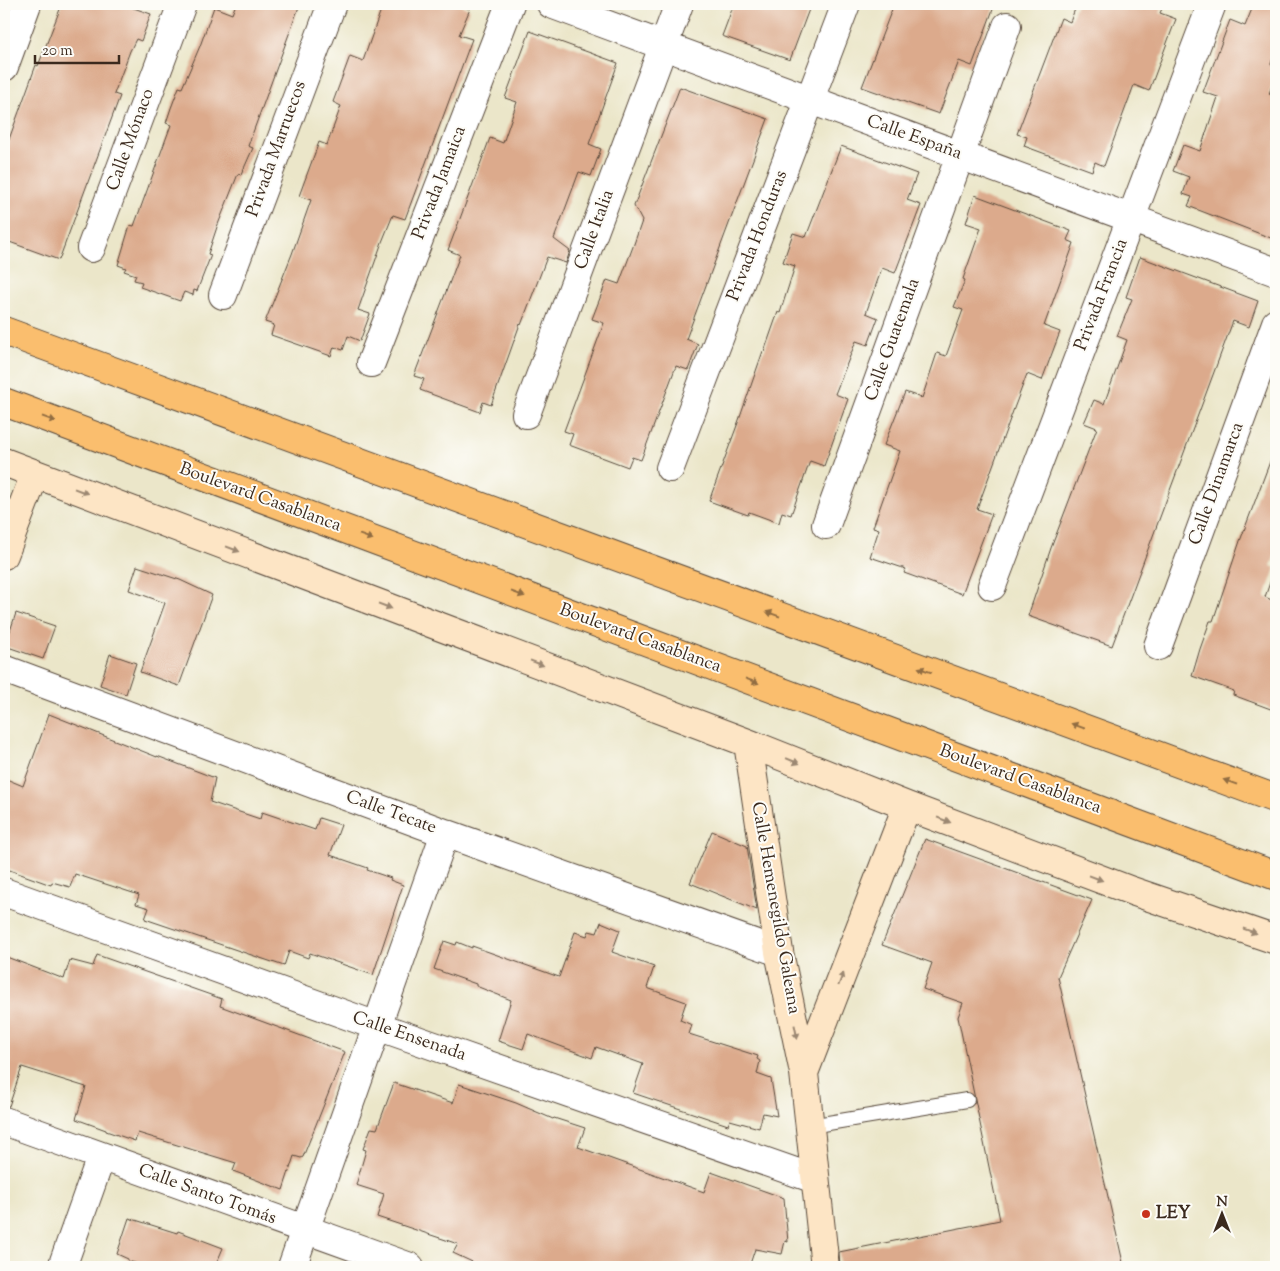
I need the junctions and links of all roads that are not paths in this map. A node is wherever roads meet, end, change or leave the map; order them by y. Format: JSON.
{"nodes":[{"id":1,"x":27,"y":4,"type":"edge"},
{"id":2,"x":182,"y":4,"type":"edge"},
{"id":3,"x":332,"y":4,"type":"edge"},
{"id":4,"x":510,"y":4,"type":"edge"},
{"id":5,"x":551,"y":4,"type":"edge"},
{"id":6,"x":678,"y":4,"type":"edge"},
{"id":7,"x":846,"y":4,"type":"edge"},
{"id":8,"x":1212,"y":4,"type":"edge"},
{"id":9,"x":1007,"y":26,"type":"dead end"},
{"id":10,"x":663,"y":45,"type":"junction"},
{"id":11,"x":4,"y":67,"type":"edge"},
{"id":12,"x":810,"y":100,"type":"junction"},
{"id":13,"x":960,"y":155,"type":"junction"},
{"id":14,"x":1131,"y":218,"type":"junction"},
{"id":15,"x":91,"y":248,"type":"dead end"},
{"id":16,"x":1276,"y":272,"type":"edge"},
{"id":17,"x":223,"y":295,"type":"dead end"},
{"id":18,"x":1276,"y":323,"type":"edge"},
{"id":19,"x":4,"y":331,"type":"edge"},
{"id":20,"x":371,"y":363,"type":"dead end"},
{"id":21,"x":4,"y":402,"type":"edge"},
{"id":22,"x":526,"y":414,"type":"dead end"},
{"id":23,"x":4,"y":462,"type":"edge"},
{"id":24,"x":670,"y":468,"type":"dead end"},
{"id":25,"x":35,"y":474,"type":"junction"},
{"id":26,"x":826,"y":525,"type":"dead end"},
{"id":27,"x":4,"y":555,"type":"edge"},
{"id":28,"x":992,"y":586,"type":"dead end"},
{"id":29,"x":1158,"y":646,"type":"dead end"},
{"id":30,"x":4,"y":669,"type":"edge"},
{"id":31,"x":748,"y":743,"type":"junction"},
{"id":32,"x":1276,"y":799,"type":"edge"},
{"id":33,"x":907,"y":806,"type":"junction"},
{"id":34,"x":445,"y":833,"type":"junction"},
{"id":35,"x":1276,"y":876,"type":"edge"},
{"id":36,"x":4,"y":892,"type":"edge"},
{"id":37,"x":1276,"y":940,"type":"edge"},
{"id":38,"x":779,"y":952,"type":"junction"},
{"id":39,"x":377,"y":1026,"type":"junction"},
{"id":40,"x":804,"y":1073,"type":"junction"},
{"id":41,"x":967,"y":1100,"type":"dead end"},
{"id":42,"x":4,"y":1121,"type":"edge"},
{"id":43,"x":810,"y":1126,"type":"junction"},
{"id":44,"x":101,"y":1157,"type":"junction"},
{"id":45,"x":815,"y":1179,"type":"junction"},
{"id":46,"x":305,"y":1231,"type":"junction"},
{"id":47,"x":62,"y":1267,"type":"edge"},
{"id":48,"x":292,"y":1267,"type":"edge"},
{"id":49,"x":410,"y":1267,"type":"edge"},
{"id":50,"x":825,"y":1267,"type":"edge"}],
"edges":[{"from":1,"to":11,"type":"street"},
{"from":2,"to":15,"type":"street","name":"Calle Mónaco"},
{"from":3,"to":17,"type":"street","name":"Privada Marruecos"},
{"from":4,"to":20,"type":"street","name":"Privada Jamaica"},
{"from":5,"to":10,"type":"street","name":"Calle España"},
{"from":6,"to":10,"type":"street"},
{"from":7,"to":12,"type":"street","name":"Privada Honduras"},
{"from":8,"to":14,"type":"street","name":"Privada Francia"},
{"from":9,"to":13,"type":"street","name":"Calle Guatemala"},
{"from":10,"to":12,"type":"street","name":"Calle España"},
{"from":10,"to":22,"type":"street","name":"Calle Italia"},
{"from":12,"to":13,"type":"street","name":"Calle España"},
{"from":12,"to":24,"type":"street","name":"Privada Honduras"},
{"from":13,"to":14,"type":"street","name":"Calle España"},
{"from":13,"to":26,"type":"street","name":"Calle Guatemala"},
{"from":14,"to":16,"type":"street","name":"Calle España"},
{"from":14,"to":28,"type":"street","name":"Privada Francia"},
{"from":18,"to":29,"type":"street","name":"Calle Dinamarca"},
{"from":32,"to":19,"type":"main road","one_way":true},
{"from":21,"to":35,"type":"main road","name":"Boulevard Casablanca","one_way":true},
{"from":23,"to":25,"type":"street"},
{"from":25,"to":27,"type":"street"},
{"from":25,"to":31,"type":"street","one_way":true},
{"from":30,"to":34,"type":"street","name":"Calle Tecate"},
{"from":31,"to":33,"type":"street","one_way":true},
{"from":31,"to":38,"type":"street","name":"Calle Hemenegildo Galeana"},
{"from":33,"to":37,"type":"street","one_way":true},
{"from":40,"to":33,"type":"street","name":"Calle Hemenegildo Galeana","one_way":true},
{"from":34,"to":38,"type":"street","name":"Calle Tecate"},
{"from":34,"to":39,"type":"street"},
{"from":36,"to":39,"type":"street","name":"Calle Ensenada"},
{"from":38,"to":40,"type":"street","name":"Calle Hemenegildo Galeana","one_way":true},
{"from":39,"to":45,"type":"street","name":"Calle Ensenada"},
{"from":39,"to":46,"type":"street"},
{"from":40,"to":43,"type":"street","name":"Calle Hemenegildo Galeana"},
{"from":41,"to":43,"type":"lane"},
{"from":42,"to":44,"type":"street","name":"Calle Santo Tomás"},
{"from":43,"to":45,"type":"street","name":"Calle Hemenegildo Galeana"},
{"from":44,"to":46,"type":"street","name":"Calle Santo Tomás"},
{"from":44,"to":47,"type":"street"},
{"from":45,"to":50,"type":"street","name":"Calle Hemenegildo Galeana"},
{"from":46,"to":48,"type":"street"},
{"from":46,"to":49,"type":"street","name":"Calle Santo Tomás"}]}
